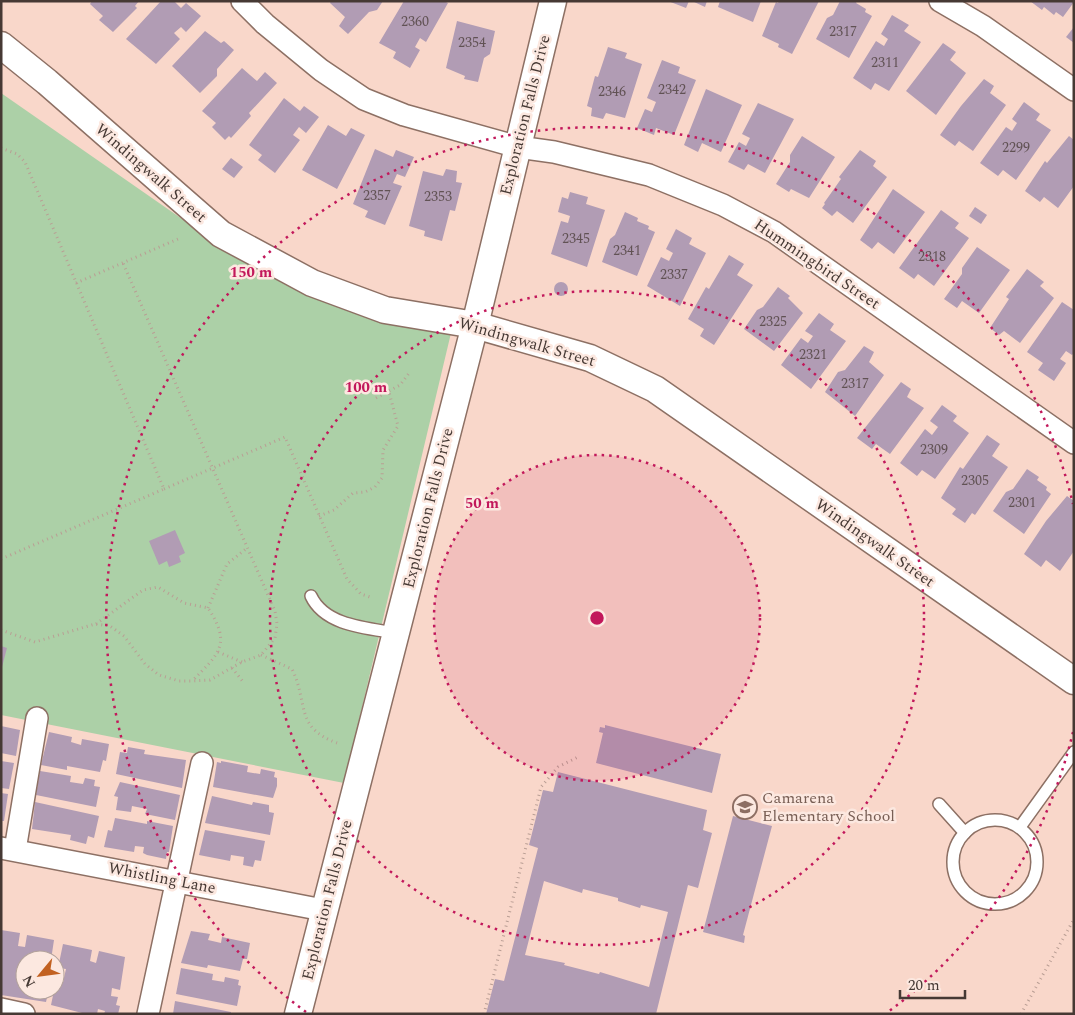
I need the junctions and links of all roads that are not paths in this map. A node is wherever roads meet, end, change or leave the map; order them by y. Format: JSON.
{"nodes":[{"id":1,"x":242,"y":1,"type":"edge"},
{"id":2,"x":553,"y":1,"type":"edge"},
{"id":3,"x":940,"y":1,"type":"edge"},
{"id":4,"x":1,"y":46,"type":"edge"},
{"id":5,"x":1074,"y":90,"type":"edge"},
{"id":6,"x":518,"y":147,"type":"junction"},
{"id":7,"x":475,"y":325,"type":"junction"},
{"id":8,"x":1073,"y":441,"type":"edge"},
{"id":9,"x":311,"y":596,"type":"dead end"},
{"id":10,"x":396,"y":633,"type":"junction"},
{"id":11,"x":1074,"y":681,"type":"edge"},
{"id":12,"x":37,"y":718,"type":"dead end"},
{"id":13,"x":1074,"y":752,"type":"edge"},
{"id":14,"x":202,"y":763,"type":"dead end"},
{"id":15,"x":939,"y":804,"type":"dead end"},
{"id":16,"x":1020,"y":827,"type":"junction"},
{"id":17,"x":965,"y":833,"type":"junction"},
{"id":18,"x":8,"y":849,"type":"edge"},
{"id":19,"x":177,"y":881,"type":"junction"},
{"id":20,"x":323,"y":910,"type":"junction"},
{"id":21,"x":1,"y":1009,"type":"edge"},
{"id":22,"x":24,"y":1014,"type":"edge"},
{"id":23,"x":148,"y":1014,"type":"edge"},
{"id":24,"x":298,"y":1014,"type":"edge"}],
"edges":[{"from":1,"to":6,"type":"street","name":"Hummingbird Street"},
{"from":2,"to":6,"type":"street","name":"Exploration Falls Drive"},
{"from":3,"to":5,"type":"street"},
{"from":4,"to":7,"type":"street","name":"Windingwalk Street"},
{"from":6,"to":7,"type":"street","name":"Exploration Falls Drive"},
{"from":6,"to":8,"type":"street","name":"Hummingbird Street"},
{"from":7,"to":10,"type":"street","name":"Exploration Falls Drive"},
{"from":7,"to":11,"type":"street","name":"Windingwalk Street"},
{"from":9,"to":10,"type":"lane"},
{"from":10,"to":20,"type":"street","name":"Exploration Falls Drive"},
{"from":12,"to":18,"type":"street"},
{"from":13,"to":16,"type":"lane"},
{"from":14,"to":19,"type":"street"},
{"from":15,"to":17,"type":"lane"},
{"from":16,"to":17,"type":"lane"},
{"from":16,"to":17,"type":"lane"},
{"from":18,"to":19,"type":"street","name":"Whistling Lane"},
{"from":19,"to":20,"type":"street","name":"Whistling Lane"},
{"from":19,"to":23,"type":"street"},
{"from":20,"to":24,"type":"street","name":"Exploration Falls Drive"},
{"from":21,"to":22,"type":"street"}]}
